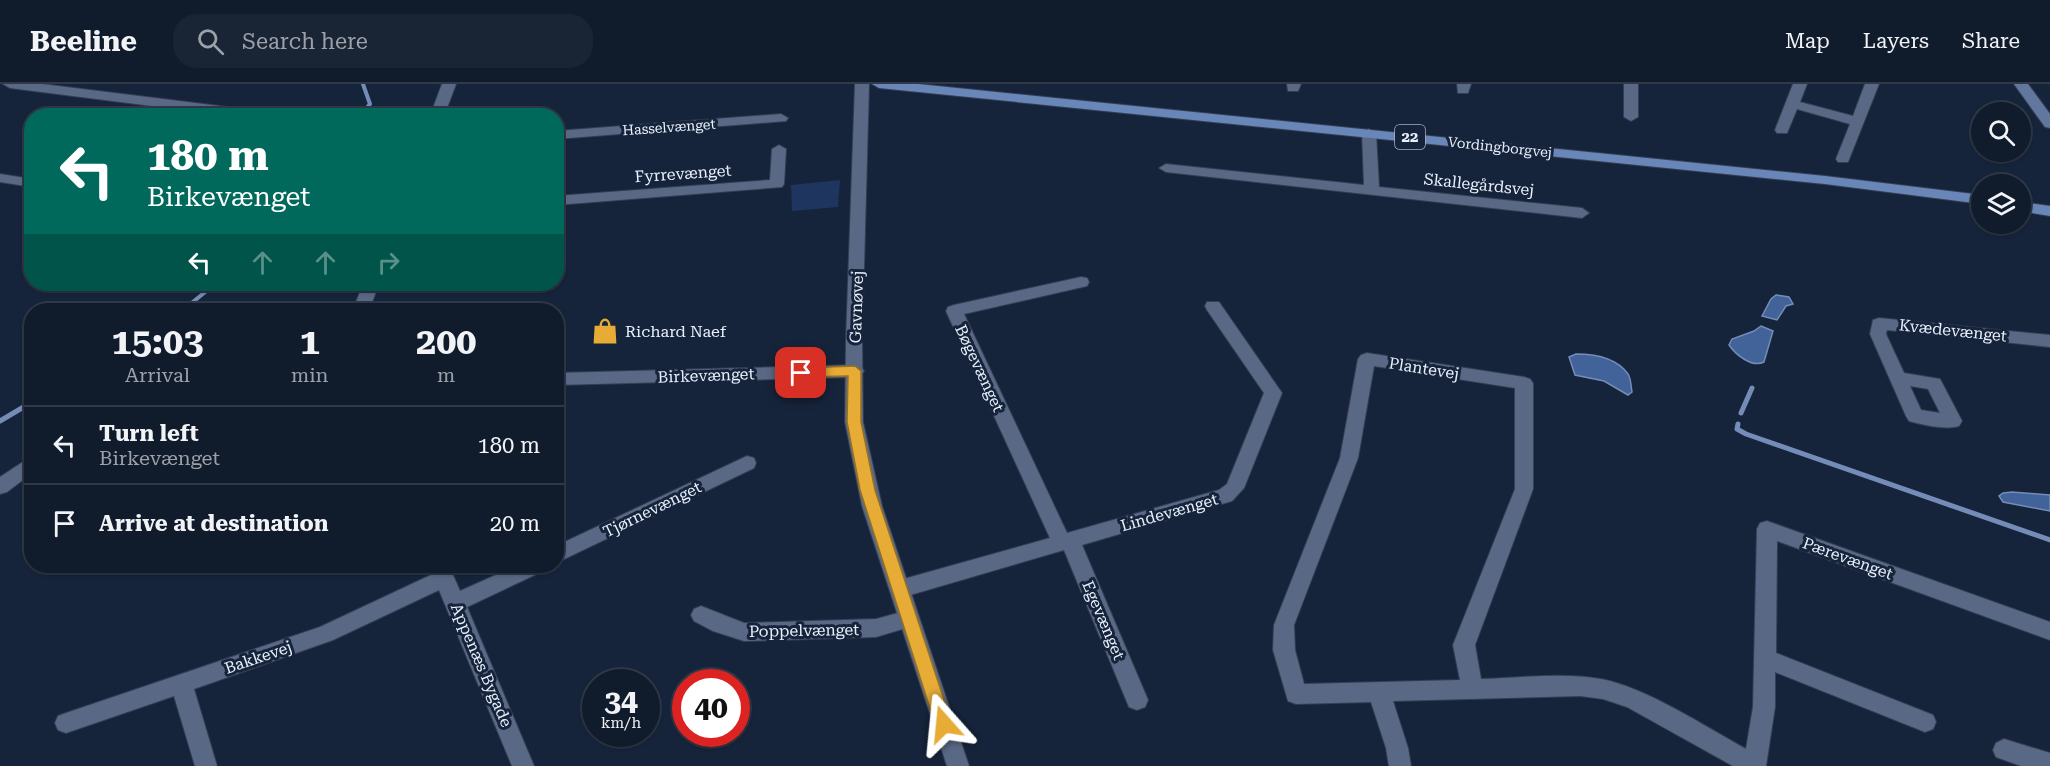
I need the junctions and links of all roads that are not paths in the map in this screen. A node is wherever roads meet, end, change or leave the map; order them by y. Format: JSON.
{"nodes":[{"id":1,"x":10,"y":84,"type":"edge"},
{"id":2,"x":449,"y":84,"type":"edge"},
{"id":3,"x":862,"y":84,"type":"edge"},
{"id":4,"x":879,"y":84,"type":"edge"},
{"id":5,"x":1631,"y":84,"type":"edge"},
{"id":6,"x":1800,"y":84,"type":"edge"},
{"id":7,"x":1872,"y":84,"type":"edge"},
{"id":8,"x":2021,"y":84,"type":"edge"},
{"id":9,"x":1792,"y":104,"type":"junction"},
{"id":10,"x":204,"y":108,"type":"edge"},
{"id":11,"x":440,"y":108,"type":"edge"},
{"id":12,"x":1631,"y":117,"type":"dead end"},
{"id":13,"x":781,"y":118,"type":"dead end"},
{"id":14,"x":1858,"y":122,"type":"junction"},
{"id":15,"x":2049,"y":124,"type":"edge"},
{"id":16,"x":1782,"y":130,"type":"dead end"},
{"id":17,"x":1369,"y":133,"type":"junction"},
{"id":18,"x":564,"y":134,"type":"edge"},
{"id":19,"x":779,"y":149,"type":"dead end"},
{"id":20,"x":1843,"y":159,"type":"dead end"},
{"id":21,"x":1166,"y":168,"type":"dead end"},
{"id":22,"x":0,"y":178,"type":"edge"},
{"id":23,"x":24,"y":182,"type":"edge"},
{"id":24,"x":1372,"y":190,"type":"junction"},
{"id":25,"x":1971,"y":196,"type":"edge"},
{"id":26,"x":2031,"y":198,"type":"edge"},
{"id":27,"x":2050,"y":199,"type":"edge"},
{"id":28,"x":564,"y":200,"type":"edge"},
{"id":29,"x":2031,"y":207,"type":"edge"},
{"id":30,"x":2050,"y":210,"type":"edge"},
{"id":31,"x":1582,"y":213,"type":"dead end"},
{"id":32,"x":1082,"y":282,"type":"dead end"},
{"id":33,"x":1213,"y":306,"type":"dead end"},
{"id":34,"x":2050,"y":341,"type":"edge"},
{"id":35,"x":855,"y":371,"type":"junction"},
{"id":36,"x":564,"y":379,"type":"edge"},
{"id":37,"x":1900,"y":379,"type":"dead end"},
{"id":38,"x":747,"y":463,"type":"dead end"},
{"id":39,"x":24,"y":469,"type":"edge"},
{"id":40,"x":0,"y":487,"type":"edge"},
{"id":41,"x":1066,"y":542,"type":"junction"},
{"id":42,"x":564,"y":551,"type":"edge"},
{"id":43,"x":440,"y":573,"type":"edge"},
{"id":44,"x":442,"y":573,"type":"edge"},
{"id":45,"x":519,"y":573,"type":"edge"},
{"id":46,"x":900,"y":589,"type":"junction"},
{"id":47,"x":456,"y":603,"type":"junction"},
{"id":48,"x":701,"y":615,"type":"dead end"},
{"id":49,"x":909,"y":619,"type":"junction"},
{"id":50,"x":2050,"y":631,"type":"edge"},
{"id":51,"x":1765,"y":658,"type":"junction"},
{"id":52,"x":182,"y":684,"type":"junction"},
{"id":53,"x":1473,"y":688,"type":"junction"},
{"id":54,"x":1379,"y":692,"type":"junction"},
{"id":55,"x":1137,"y":700,"type":"dead end"},
{"id":56,"x":1925,"y":722,"type":"dead end"},
{"id":57,"x":66,"y":723,"type":"dead end"},
{"id":58,"x":2004,"y":750,"type":"dead end"},
{"id":59,"x":2050,"y":764,"type":"edge"},
{"id":60,"x":206,"y":766,"type":"edge"},
{"id":61,"x":523,"y":766,"type":"edge"},
{"id":62,"x":958,"y":766,"type":"edge"},
{"id":63,"x":1400,"y":766,"type":"edge"},
{"id":64,"x":1755,"y":766,"type":"edge"}],
"edges":[{"from":1,"to":10,"type":"street"},
{"from":2,"to":11,"type":"street"},
{"from":3,"to":35,"type":"street","name":"Gavnøvej"},
{"from":4,"to":17,"type":"main road","name":"Vordingborgvej","number":"22"},
{"from":5,"to":12,"type":"street"},
{"from":6,"to":9,"type":"street"},
{"from":7,"to":14,"type":"street"},
{"from":8,"to":15,"type":"main road"},
{"from":9,"to":14,"type":"street"},
{"from":9,"to":16,"type":"street"},
{"from":13,"to":18,"type":"street","name":"Hasselvænget"},
{"from":14,"to":20,"type":"street"},
{"from":17,"to":24,"type":"street"},
{"from":17,"to":25,"type":"main road","name":"Vordingborgvej","number":"22"},
{"from":19,"to":28,"type":"street","name":"Fyrrevænget"},
{"from":21,"to":24,"type":"street","name":"Skallegårdsvej"},
{"from":22,"to":23,"type":"street"},
{"from":24,"to":31,"type":"street","name":"Skallegårdsvej"},
{"from":26,"to":27,"type":"main road"},
{"from":29,"to":30,"type":"main road"},
{"from":32,"to":41,"type":"street","name":"Bøgevænget"},
{"from":33,"to":41,"type":"street","name":"Lindevænget"},
{"from":34,"to":37,"type":"street","name":"Kvædevænget"},
{"from":35,"to":36,"type":"street","name":"Birkevænget"},
{"from":35,"to":46,"type":"street","name":"Gavnøvej"},
{"from":38,"to":42,"type":"street","name":"Tjørnevænget"},
{"from":39,"to":40,"type":"street"},
{"from":41,"to":46,"type":"street","name":"Lindevænget"},
{"from":41,"to":55,"type":"street","name":"Egevænget"},
{"from":43,"to":52,"type":"street","name":"Bakkevej"},
{"from":44,"to":47,"type":"street","name":"Appenæs Bygade"},
{"from":45,"to":47,"type":"street"},
{"from":46,"to":49,"type":"street","name":"Gavnøvej"},
{"from":47,"to":61,"type":"street","name":"Appenæs Bygade"},
{"from":48,"to":49,"type":"street","name":"Poppelvænget"},
{"from":49,"to":62,"type":"street","name":"Gavnøvej"},
{"from":50,"to":51,"type":"street","name":"Pærevænget"},
{"from":51,"to":56,"type":"street"},
{"from":51,"to":64,"type":"street","name":"Pærevænget"},
{"from":52,"to":57,"type":"street","name":"Bakkevej"},
{"from":52,"to":60,"type":"street"},
{"from":53,"to":54,"type":"street","name":"Plantevej"},
{"from":53,"to":54,"type":"street","name":"Plantevej"},
{"from":53,"to":64,"type":"street","name":"Plantevej"},
{"from":54,"to":63,"type":"street"},
{"from":58,"to":59,"type":"street"}]}
